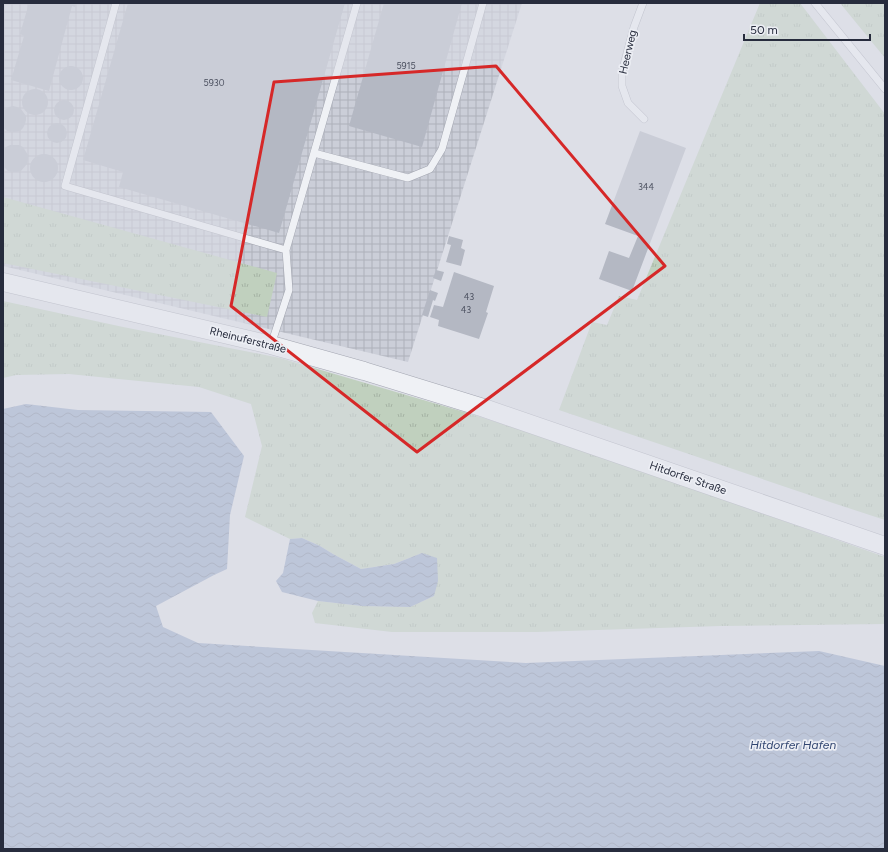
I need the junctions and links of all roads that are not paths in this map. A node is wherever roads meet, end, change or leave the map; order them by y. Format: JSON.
{"nodes":[{"id":1,"x":116,"y":3,"type":"edge"},
{"id":2,"x":357,"y":3,"type":"edge"},
{"id":3,"x":483,"y":3,"type":"edge"},
{"id":4,"x":643,"y":3,"type":"edge"},
{"id":5,"x":815,"y":3,"type":"edge"},
{"id":6,"x":885,"y":89,"type":"edge"},
{"id":7,"x":644,"y":120,"type":"dead end"},
{"id":8,"x":314,"y":153,"type":"junction"},
{"id":9,"x":286,"y":250,"type":"junction"},
{"id":10,"x":3,"y":282,"type":"edge"},
{"id":11,"x":271,"y":345,"type":"junction"},
{"id":12,"x":490,"y":410,"type":"joint"},
{"id":13,"x":885,"y":546,"type":"edge"}],
"edges":[{"from":1,"to":9,"type":"lane"},
{"from":2,"to":8,"type":"lane"},
{"from":3,"to":8,"type":"lane"},
{"from":4,"to":7,"type":"lane","name":"Heerweg"},
{"from":5,"to":6,"type":"lane"},
{"from":8,"to":9,"type":"lane"},
{"from":9,"to":11,"type":"lane"},
{"from":10,"to":11,"type":"street","name":"Rheinuferstraße"},
{"from":11,"to":12,"type":"street","name":"Rheinuferstraße"},
{"from":12,"to":13,"type":"street","name":"Hitdorfer Straße"}]}
